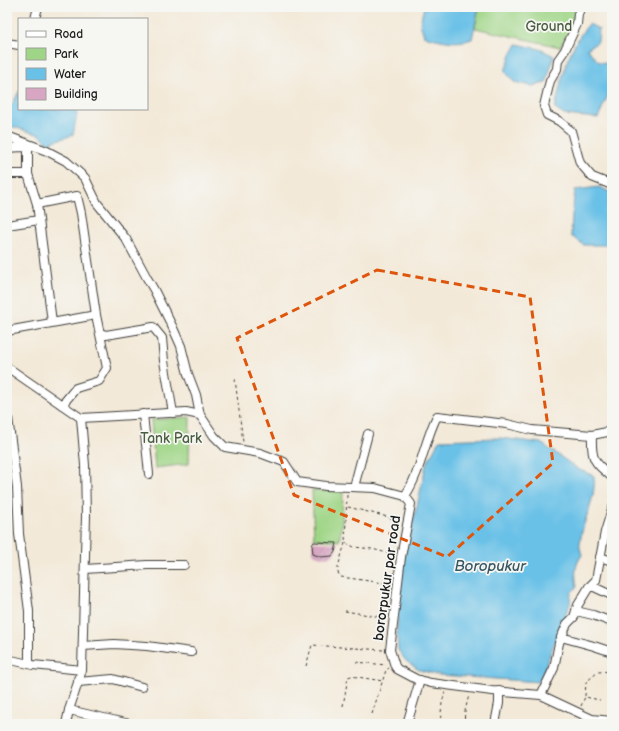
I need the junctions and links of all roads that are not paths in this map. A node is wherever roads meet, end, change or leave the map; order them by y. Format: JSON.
{"nodes":[{"id":1,"x":38,"y":7,"type":"edge"},
{"id":2,"x":581,"y":7,"type":"edge"},
{"id":3,"x":35,"y":18,"type":"edge"},
{"id":4,"x":7,"y":43,"type":"edge"},
{"id":5,"x":18,"y":44,"type":"edge"},
{"id":6,"x":7,"y":136,"type":"edge"},
{"id":7,"x":7,"y":148,"type":"edge"},
{"id":8,"x":7,"y":174,"type":"edge"},
{"id":9,"x":28,"y":174,"type":"junction"},
{"id":10,"x":612,"y":185,"type":"edge"},
{"id":11,"x":37,"y":204,"type":"junction"},
{"id":12,"x":39,"y":220,"type":"junction"},
{"id":13,"x":7,"y":225,"type":"edge"},
{"id":14,"x":96,"y":315,"type":"junction"},
{"id":15,"x":52,"y":322,"type":"junction"},
{"id":16,"x":7,"y":331,"type":"edge"},
{"id":17,"x":100,"y":333,"type":"junction"},
{"id":18,"x":7,"y":367,"type":"edge"},
{"id":19,"x":62,"y":405,"type":"junction"},
{"id":20,"x":7,"y":410,"type":"edge"},
{"id":21,"x":173,"y":413,"type":"junction"},
{"id":22,"x":143,"y":414,"type":"junction"},
{"id":23,"x":200,"y":415,"type":"junction"},
{"id":24,"x":82,"y":418,"type":"junction"},
{"id":25,"x":612,"y":431,"type":"edge"},
{"id":26,"x":368,"y":434,"type":"dead end"},
{"id":27,"x":592,"y":435,"type":"junction"},
{"id":28,"x":149,"y":474,"type":"dead end"},
{"id":29,"x":612,"y":477,"type":"edge"},
{"id":30,"x":350,"y":487,"type":"junction"},
{"id":31,"x":405,"y":496,"type":"junction"},
{"id":32,"x":612,"y":509,"type":"edge"},
{"id":33,"x":608,"y":533,"type":"edge"},
{"id":34,"x":600,"y":557,"type":"junction"},
{"id":35,"x":612,"y":561,"type":"edge"},
{"id":36,"x":184,"y":566,"type":"dead end"},
{"id":37,"x":85,"y":569,"type":"junction"},
{"id":38,"x":589,"y":587,"type":"junction"},
{"id":39,"x":611,"y":595,"type":"dead end"},
{"id":40,"x":576,"y":611,"type":"junction"},
{"id":41,"x":612,"y":622,"type":"edge"},
{"id":42,"x":562,"y":637,"type":"junction"},
{"id":43,"x":83,"y":646,"type":"junction"},
{"id":44,"x":191,"y":652,"type":"dead end"},
{"id":45,"x":612,"y":652,"type":"edge"},
{"id":46,"x":7,"y":659,"type":"edge"},
{"id":47,"x":28,"y":664,"type":"junction"},
{"id":48,"x":82,"y":670,"type":"junction"},
{"id":49,"x":420,"y":680,"type":"junction"},
{"id":50,"x":78,"y":682,"type":"junction"},
{"id":51,"x":142,"y":687,"type":"dead end"},
{"id":52,"x":499,"y":691,"type":"junction"},
{"id":53,"x":541,"y":695,"type":"junction"},
{"id":54,"x":69,"y":710,"type":"junction"},
{"id":55,"x":612,"y":721,"type":"edge"},
{"id":56,"x":66,"y":724,"type":"edge"},
{"id":57,"x":130,"y":724,"type":"edge"},
{"id":58,"x":407,"y":724,"type":"edge"},
{"id":59,"x":495,"y":724,"type":"edge"}],
"edges":[{"from":1,"to":3,"type":"street"},
{"from":2,"to":10,"type":"street"},
{"from":4,"to":5,"type":"street"},
{"from":6,"to":23,"type":"street"},
{"from":7,"to":9,"type":"street"},
{"from":8,"to":9,"type":"street"},
{"from":9,"to":11,"type":"street"},
{"from":11,"to":12,"type":"street"},
{"from":11,"to":14,"type":"street"},
{"from":12,"to":13,"type":"street"},
{"from":12,"to":15,"type":"street"},
{"from":14,"to":15,"type":"street"},
{"from":14,"to":17,"type":"street"},
{"from":15,"to":16,"type":"street"},
{"from":17,"to":19,"type":"street"},
{"from":17,"to":21,"type":"street"},
{"from":18,"to":19,"type":"street"},
{"from":19,"to":24,"type":"street"},
{"from":20,"to":47,"type":"street"},
{"from":21,"to":22,"type":"street"},
{"from":21,"to":23,"type":"street"},
{"from":22,"to":24,"type":"street"},
{"from":22,"to":28,"type":"street"},
{"from":23,"to":30,"type":"street","name":"bororpukur par road"},
{"from":24,"to":37,"type":"street"},
{"from":25,"to":27,"type":"street"},
{"from":26,"to":30,"type":"street"},
{"from":27,"to":29,"type":"street"},
{"from":27,"to":31,"type":"street"},
{"from":30,"to":31,"type":"street","name":"bororpukur par road"},
{"from":31,"to":49,"type":"street","name":"bororpukur par road"},
{"from":32,"to":33,"type":"street"},
{"from":33,"to":34,"type":"street"},
{"from":34,"to":35,"type":"street"},
{"from":34,"to":38,"type":"street"},
{"from":36,"to":37,"type":"street"},
{"from":37,"to":43,"type":"street"},
{"from":38,"to":39,"type":"street"},
{"from":38,"to":40,"type":"street"},
{"from":40,"to":41,"type":"street"},
{"from":40,"to":42,"type":"street"},
{"from":42,"to":45,"type":"street"},
{"from":42,"to":53,"type":"street"},
{"from":43,"to":44,"type":"street"},
{"from":43,"to":48,"type":"street"},
{"from":46,"to":47,"type":"street"},
{"from":47,"to":48,"type":"street"},
{"from":48,"to":50,"type":"street"},
{"from":49,"to":52,"type":"street"},
{"from":49,"to":58,"type":"street"},
{"from":50,"to":51,"type":"street"},
{"from":50,"to":54,"type":"street"},
{"from":52,"to":53,"type":"street"},
{"from":52,"to":59,"type":"street"},
{"from":53,"to":55,"type":"street"},
{"from":54,"to":56,"type":"street"},
{"from":54,"to":57,"type":"street"}]}
